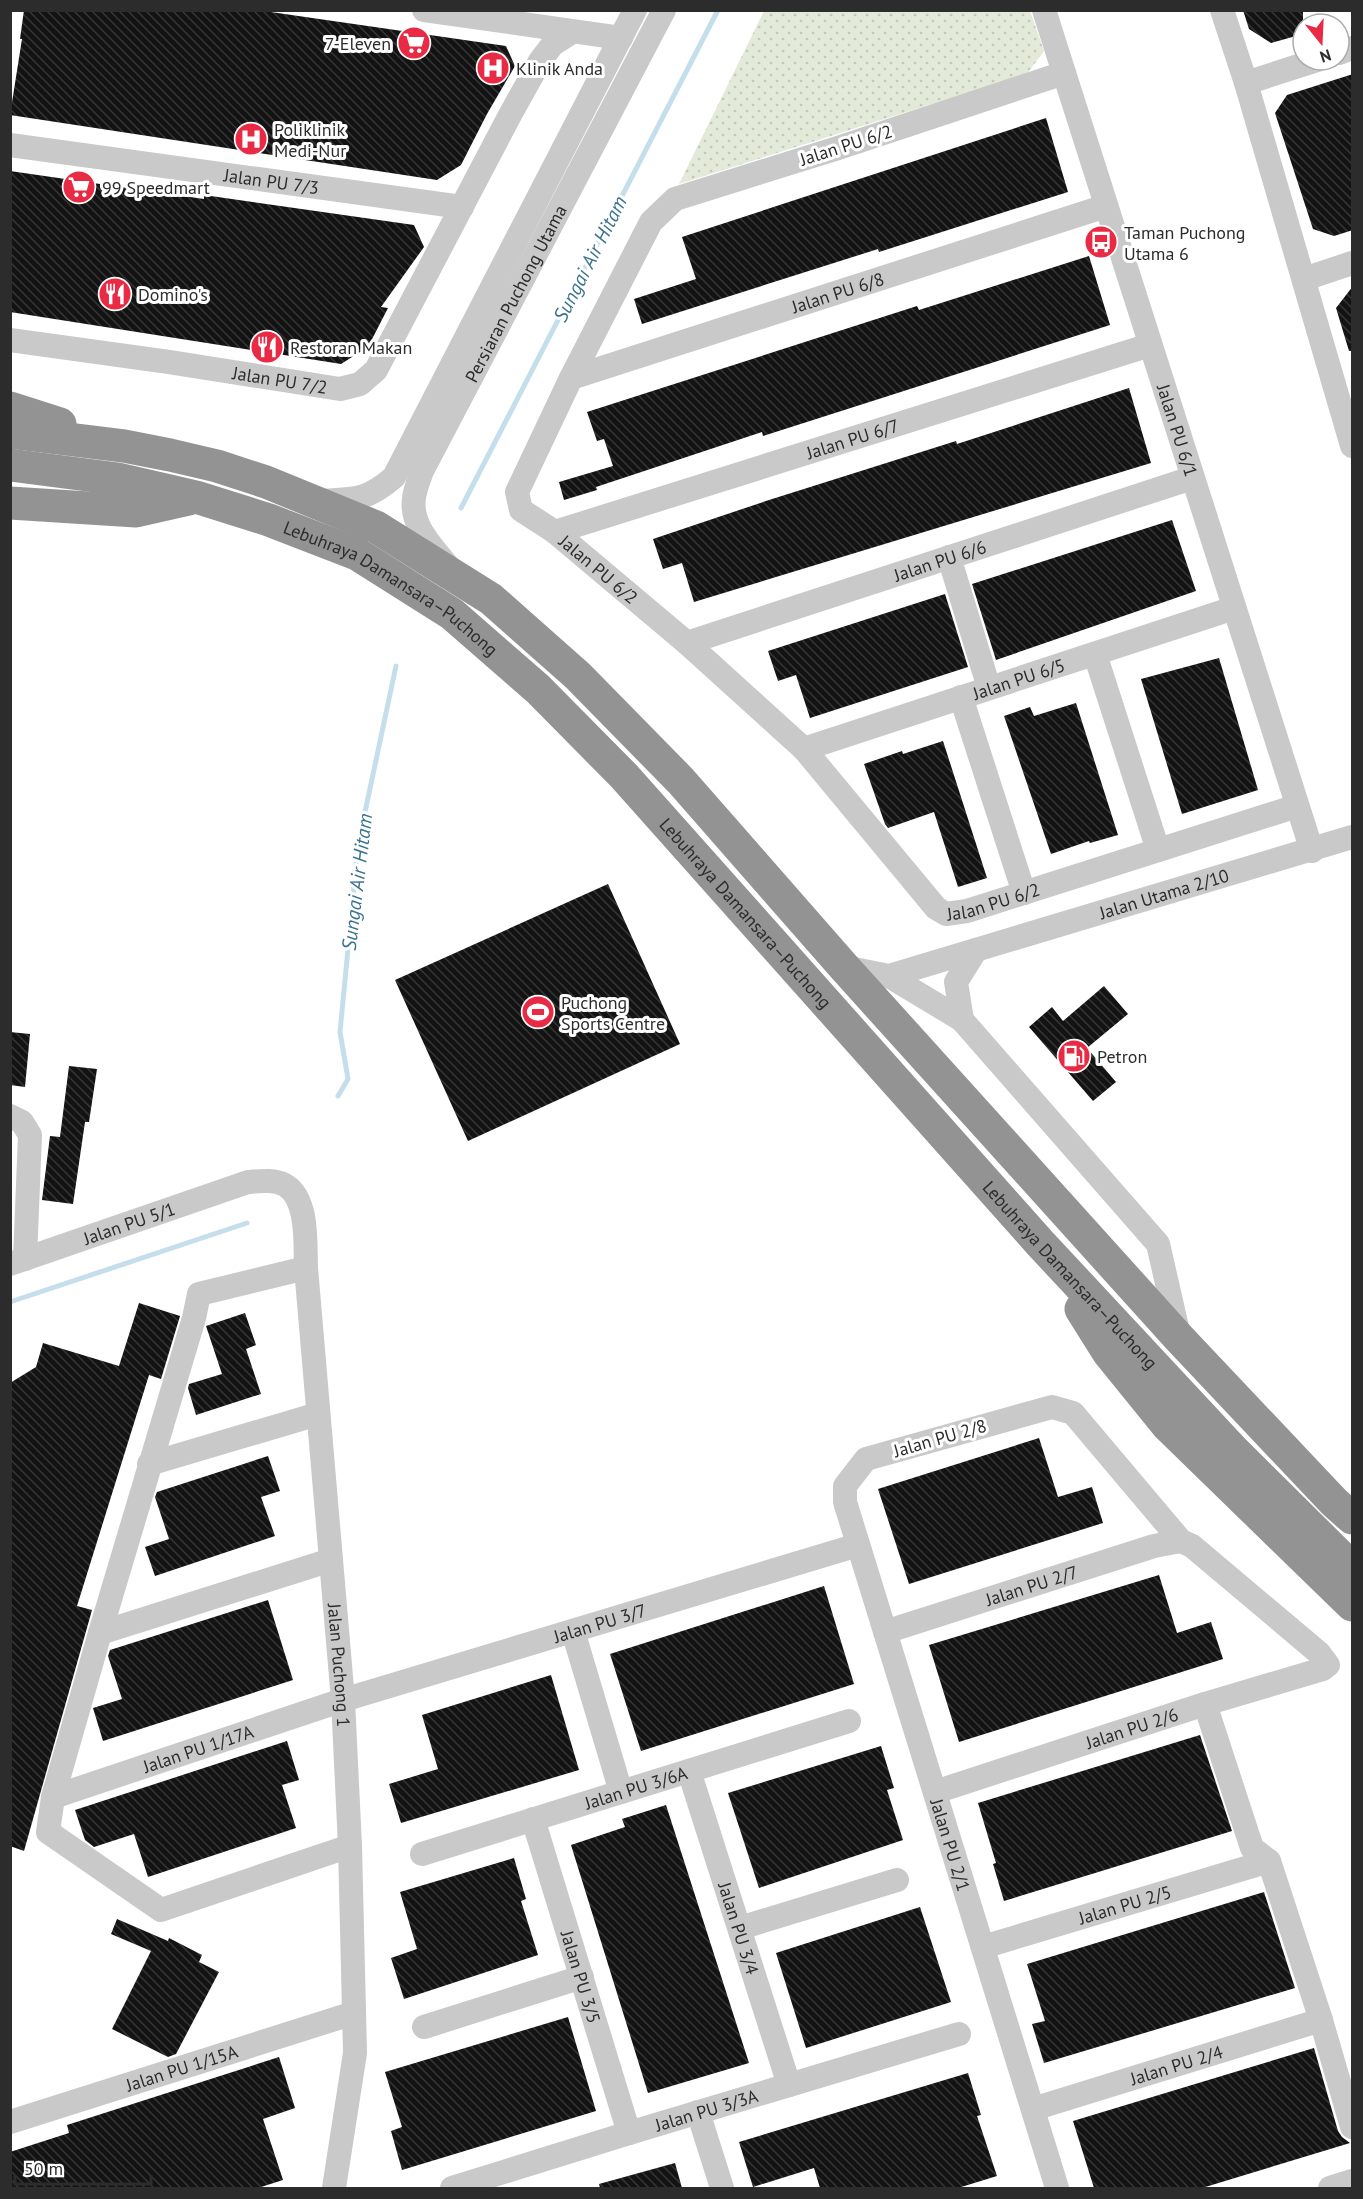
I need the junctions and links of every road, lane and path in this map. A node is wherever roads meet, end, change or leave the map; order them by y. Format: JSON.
{"nodes":[{"id":1,"x":423,"y":10,"type":"edge"},
{"id":2,"x":635,"y":10,"type":"edge"},
{"id":3,"x":664,"y":10,"type":"edge"},
{"id":4,"x":1044,"y":10,"type":"edge"},
{"id":5,"x":1222,"y":10,"type":"edge"},
{"id":6,"x":528,"y":25,"type":"junction"},
{"id":7,"x":572,"y":32,"type":"junction"},
{"id":8,"x":621,"y":38,"type":"junction"},
{"id":9,"x":540,"y":61,"type":"junction"},
{"id":10,"x":1291,"y":68,"type":"edge"},
{"id":11,"x":1064,"y":73,"type":"junction"},
{"id":12,"x":1246,"y":83,"type":"junction"},
{"id":13,"x":10,"y":144,"type":"edge"},
{"id":14,"x":1106,"y":206,"type":"junction"},
{"id":15,"x":462,"y":207,"type":"junction"},
{"id":16,"x":1353,"y":263,"type":"edge"},
{"id":17,"x":1304,"y":279,"type":"junction"},
{"id":18,"x":10,"y":340,"type":"edge"},
{"id":19,"x":1150,"y":345,"type":"junction"},
{"id":20,"x":571,"y":378,"type":"junction"},
{"id":21,"x":10,"y":408,"type":"edge"},
{"id":22,"x":10,"y":432,"type":"edge"},
{"id":23,"x":124,"y":446,"type":"junction"},
{"id":24,"x":1353,"y":446,"type":"edge"},
{"id":25,"x":10,"y":465,"type":"edge"},
{"id":26,"x":1192,"y":478,"type":"junction"},
{"id":27,"x":196,"y":497,"type":"junction"},
{"id":28,"x":315,"y":501,"type":"junction"},
{"id":29,"x":10,"y":503,"type":"edge"},
{"id":30,"x":555,"y":532,"type":"junction"},
{"id":31,"x":949,"y":557,"type":"junction"},
{"id":32,"x":455,"y":576,"type":"junction"},
{"id":33,"x":1234,"y":608,"type":"junction"},
{"id":34,"x":687,"y":643,"type":"junction"},
{"id":35,"x":1095,"y":654,"type":"junction"},
{"id":36,"x":989,"y":688,"type":"junction"},
{"id":37,"x":961,"y":697,"type":"junction"},
{"id":38,"x":804,"y":749,"type":"junction"},
{"id":39,"x":1297,"y":806,"type":"junction"},
{"id":40,"x":1353,"y":837,"type":"edge"},
{"id":41,"x":1158,"y":850,"type":"junction"},
{"id":42,"x":1312,"y":851,"type":"junction"},
{"id":43,"x":1024,"y":893,"type":"junction"},
{"id":44,"x":976,"y":950,"type":"junction"},
{"id":45,"x":844,"y":967,"type":"junction"},
{"id":46,"x":889,"y":976,"type":"junction"},
{"id":47,"x":962,"y":1020,"type":"junction"},
{"id":48,"x":10,"y":1116,"type":"edge"},
{"id":49,"x":248,"y":1182,"type":"joint"},
{"id":50,"x":1041,"y":1243,"type":"junction"},
{"id":51,"x":18,"y":1261,"type":"edge"},
{"id":52,"x":306,"y":1268,"type":"junction"},
{"id":53,"x":1179,"y":1338,"type":"junction"},
{"id":54,"x":318,"y":1414,"type":"junction"},
{"id":55,"x":149,"y":1464,"type":"junction"},
{"id":56,"x":845,"y":1502,"type":"joint"},
{"id":57,"x":1353,"y":1518,"type":"edge"},
{"id":58,"x":1181,"y":1541,"type":"junction"},
{"id":59,"x":858,"y":1545,"type":"junction"},
{"id":60,"x":331,"y":1560,"type":"junction"},
{"id":61,"x":1353,"y":1568,"type":"edge"},
{"id":62,"x":1353,"y":1605,"type":"edge"},
{"id":63,"x":573,"y":1631,"type":"junction"},
{"id":64,"x":885,"y":1632,"type":"junction"},
{"id":65,"x":100,"y":1633,"type":"junction"},
{"id":66,"x":343,"y":1700,"type":"junction"},
{"id":67,"x":1205,"y":1704,"type":"junction"},
{"id":68,"x":849,"y":1721,"type":"dead end"},
{"id":69,"x":689,"y":1771,"type":"junction"},
{"id":70,"x":621,"y":1792,"type":"junction"},
{"id":71,"x":934,"y":1792,"type":"junction"},
{"id":72,"x":53,"y":1797,"type":"junction"},
{"id":73,"x":533,"y":1819,"type":"junction"},
{"id":74,"x":350,"y":1846,"type":"junction"},
{"id":75,"x":422,"y":1854,"type":"dead end"},
{"id":76,"x":1269,"y":1861,"type":"junction"},
{"id":77,"x":897,"y":1880,"type":"dead end"},
{"id":78,"x":740,"y":1928,"type":"junction"},
{"id":79,"x":983,"y":1947,"type":"junction"},
{"id":80,"x":582,"y":1977,"type":"junction"},
{"id":81,"x":354,"y":2013,"type":"junction"},
{"id":82,"x":1321,"y":2020,"type":"junction"},
{"id":83,"x":424,"y":2026,"type":"dead end"},
{"id":84,"x":960,"y":2034,"type":"dead end"},
{"id":85,"x":789,"y":2085,"type":"junction"},
{"id":86,"x":1033,"y":2109,"type":"junction"},
{"id":87,"x":698,"y":2112,"type":"junction"},
{"id":88,"x":10,"y":2122,"type":"edge"},
{"id":89,"x":1353,"y":2127,"type":"edge"},
{"id":90,"x":629,"y":2133,"type":"junction"},
{"id":91,"x":1353,"y":2181,"type":"edge"},
{"id":92,"x":334,"y":2188,"type":"edge"},
{"id":93,"x":452,"y":2188,"type":"edge"},
{"id":94,"x":722,"y":2188,"type":"edge"},
{"id":95,"x":1058,"y":2188,"type":"edge"},
{"id":96,"x":1330,"y":2188,"type":"edge"}],
"edges":[{"from":1,"to":6,"type":"street"},
{"from":2,"to":8,"type":"street","name":"Persiaran Puchong Utama"},
{"from":3,"to":32,"type":"street","name":"Persiaran Puchong Utama"},
{"from":4,"to":11,"type":"street","name":"Jalan PU 6/1"},
{"from":5,"to":12,"type":"street"},
{"from":6,"to":7,"type":"street"},
{"from":6,"to":9,"type":"street"},
{"from":7,"to":8,"type":"street"},
{"from":7,"to":9,"type":"street","name":"Jalan PU 7/2"},
{"from":8,"to":28,"type":"street","name":"Persiaran Puchong Utama"},
{"from":9,"to":15,"type":"street","name":"Jalan PU 7/2"},
{"from":10,"to":12,"type":"street"},
{"from":11,"to":14,"type":"street","name":"Jalan PU 6/1"},
{"from":11,"to":20,"type":"street","name":"Jalan PU 6/2"},
{"from":12,"to":17,"type":"street"},
{"from":13,"to":15,"type":"street","name":"Jalan PU 7/3"},
{"from":14,"to":19,"type":"street","name":"Jalan PU 6/1"},
{"from":14,"to":20,"type":"street","name":"Jalan PU 6/8"},
{"from":15,"to":18,"type":"street","name":"Jalan PU 7/2"},
{"from":16,"to":17,"type":"street"},
{"from":17,"to":24,"type":"street"},
{"from":19,"to":26,"type":"street","name":"Jalan PU 6/1"},
{"from":19,"to":30,"type":"street","name":"Jalan PU 6/7"},
{"from":20,"to":30,"type":"street","name":"Jalan PU 6/2"},
{"from":21,"to":23,"type":"highway"},
{"from":22,"to":23,"type":"highway","name":"Lebuhraya Damansara–Puchong"},
{"from":23,"to":28,"type":"highway","name":"Lebuhraya Damansara–Puchong"},
{"from":25,"to":27,"type":"highway","name":"Lebuhraya Damansara–Puchong"},
{"from":26,"to":31,"type":"street","name":"Jalan PU 6/6"},
{"from":26,"to":33,"type":"street","name":"Jalan PU 6/1"},
{"from":27,"to":29,"type":"highway"},
{"from":27,"to":50,"type":"highway","name":"Lebuhraya Damansara–Puchong"},
{"from":28,"to":32,"type":"highway","name":"Lebuhraya Damansara–Puchong"},
{"from":30,"to":34,"type":"street","name":"Jalan PU 6/2"},
{"from":31,"to":34,"type":"street","name":"Jalan PU 6/6"},
{"from":31,"to":36,"type":"street"},
{"from":32,"to":45,"type":"highway","name":"Lebuhraya Damansara–Puchong"},
{"from":33,"to":35,"type":"street","name":"Jalan PU 6/5"},
{"from":33,"to":39,"type":"street","name":"Jalan PU 6/1"},
{"from":34,"to":38,"type":"street","name":"Jalan PU 6/2"},
{"from":35,"to":36,"type":"street","name":"Jalan PU 6/5"},
{"from":35,"to":41,"type":"street"},
{"from":36,"to":37,"type":"street","name":"Jalan PU 6/5"},
{"from":37,"to":38,"type":"street","name":"Jalan PU 6/5"},
{"from":37,"to":43,"type":"street"},
{"from":38,"to":43,"type":"street","name":"Jalan PU 6/2"},
{"from":39,"to":41,"type":"street","name":"Jalan PU 6/2"},
{"from":39,"to":42,"type":"street","name":"Jalan PU 6/1"},
{"from":40,"to":42,"type":"street","name":"Jalan Utama 2/10"},
{"from":41,"to":43,"type":"street","name":"Jalan PU 6/2"},
{"from":42,"to":44,"type":"street","name":"Jalan Utama 2/10"},
{"from":44,"to":46,"type":"street","name":"Jalan Utama 2/10"},
{"from":44,"to":47,"type":"street"},
{"from":45,"to":46,"type":"street","name":"Jalan Utama 2/10"},
{"from":45,"to":53,"type":"highway","name":"Lebuhraya Damansara–Puchong"},
{"from":46,"to":47,"type":"street"},
{"from":47,"to":53,"type":"street"},
{"from":48,"to":51,"type":"street"},
{"from":49,"to":51,"type":"street","name":"Jalan PU 5/1"},
{"from":49,"to":52,"type":"street","name":"Jalan Puchong 1"},
{"from":50,"to":61,"type":"highway","name":"Lebuhraya Damansara–Puchong"},
{"from":50,"to":62,"type":"highway"},
{"from":52,"to":54,"type":"street","name":"Jalan Puchong 1"},
{"from":52,"to":55,"type":"street"},
{"from":53,"to":57,"type":"highway","name":"Lebuhraya Damansara–Puchong"},
{"from":54,"to":55,"type":"street"},
{"from":54,"to":60,"type":"street","name":"Jalan Puchong 1"},
{"from":55,"to":65,"type":"street"},
{"from":56,"to":58,"type":"street","name":"Jalan PU 2/8"},
{"from":56,"to":59,"type":"street","name":"Jalan PU 2/1"},
{"from":58,"to":64,"type":"street","name":"Jalan PU 2/7"},
{"from":58,"to":67,"type":"street","name":"Jalan PU 2/6"},
{"from":59,"to":63,"type":"street","name":"Jalan PU 3/7"},
{"from":59,"to":64,"type":"street","name":"Jalan PU 2/1"},
{"from":60,"to":65,"type":"street"},
{"from":60,"to":66,"type":"street","name":"Jalan Puchong 1"},
{"from":63,"to":66,"type":"street","name":"Jalan PU 3/7"},
{"from":63,"to":70,"type":"street"},
{"from":64,"to":71,"type":"street","name":"Jalan PU 2/1"},
{"from":65,"to":72,"type":"street"},
{"from":66,"to":72,"type":"street","name":"Jalan PU 1/17A"},
{"from":66,"to":74,"type":"street","name":"Jalan Puchong 1"},
{"from":67,"to":71,"type":"street","name":"Jalan PU 2/6"},
{"from":67,"to":76,"type":"street"},
{"from":68,"to":69,"type":"street","name":"Jalan PU 3/6A"},
{"from":69,"to":70,"type":"street","name":"Jalan PU 3/6A"},
{"from":69,"to":78,"type":"street","name":"Jalan PU 3/4"},
{"from":70,"to":73,"type":"street","name":"Jalan PU 3/6A"},
{"from":71,"to":79,"type":"street","name":"Jalan PU 2/1"},
{"from":72,"to":74,"type":"street"},
{"from":73,"to":75,"type":"street","name":"Jalan PU 3/6A"},
{"from":73,"to":80,"type":"street","name":"Jalan PU 3/5"},
{"from":74,"to":81,"type":"street","name":"Jalan Puchong 1"},
{"from":76,"to":79,"type":"street","name":"Jalan PU 2/5"},
{"from":76,"to":82,"type":"street"},
{"from":77,"to":78,"type":"street"},
{"from":78,"to":85,"type":"street","name":"Jalan PU 3/4"},
{"from":79,"to":86,"type":"street","name":"Jalan PU 2/1"},
{"from":80,"to":83,"type":"street"},
{"from":80,"to":90,"type":"street","name":"Jalan PU 3/5"},
{"from":81,"to":88,"type":"street","name":"Jalan PU 1/15A"},
{"from":81,"to":92,"type":"street","name":"Jalan Puchong 1"},
{"from":82,"to":86,"type":"street","name":"Jalan PU 2/4"},
{"from":82,"to":89,"type":"street"},
{"from":84,"to":85,"type":"street","name":"Jalan PU 3/3A"},
{"from":85,"to":87,"type":"street","name":"Jalan PU 3/3A"},
{"from":86,"to":95,"type":"street","name":"Jalan PU 2/1"},
{"from":87,"to":90,"type":"street","name":"Jalan PU 3/3A"},
{"from":87,"to":94,"type":"street"},
{"from":90,"to":93,"type":"street","name":"Jalan PU 3/3A"},
{"from":91,"to":96,"type":"street"}]}
